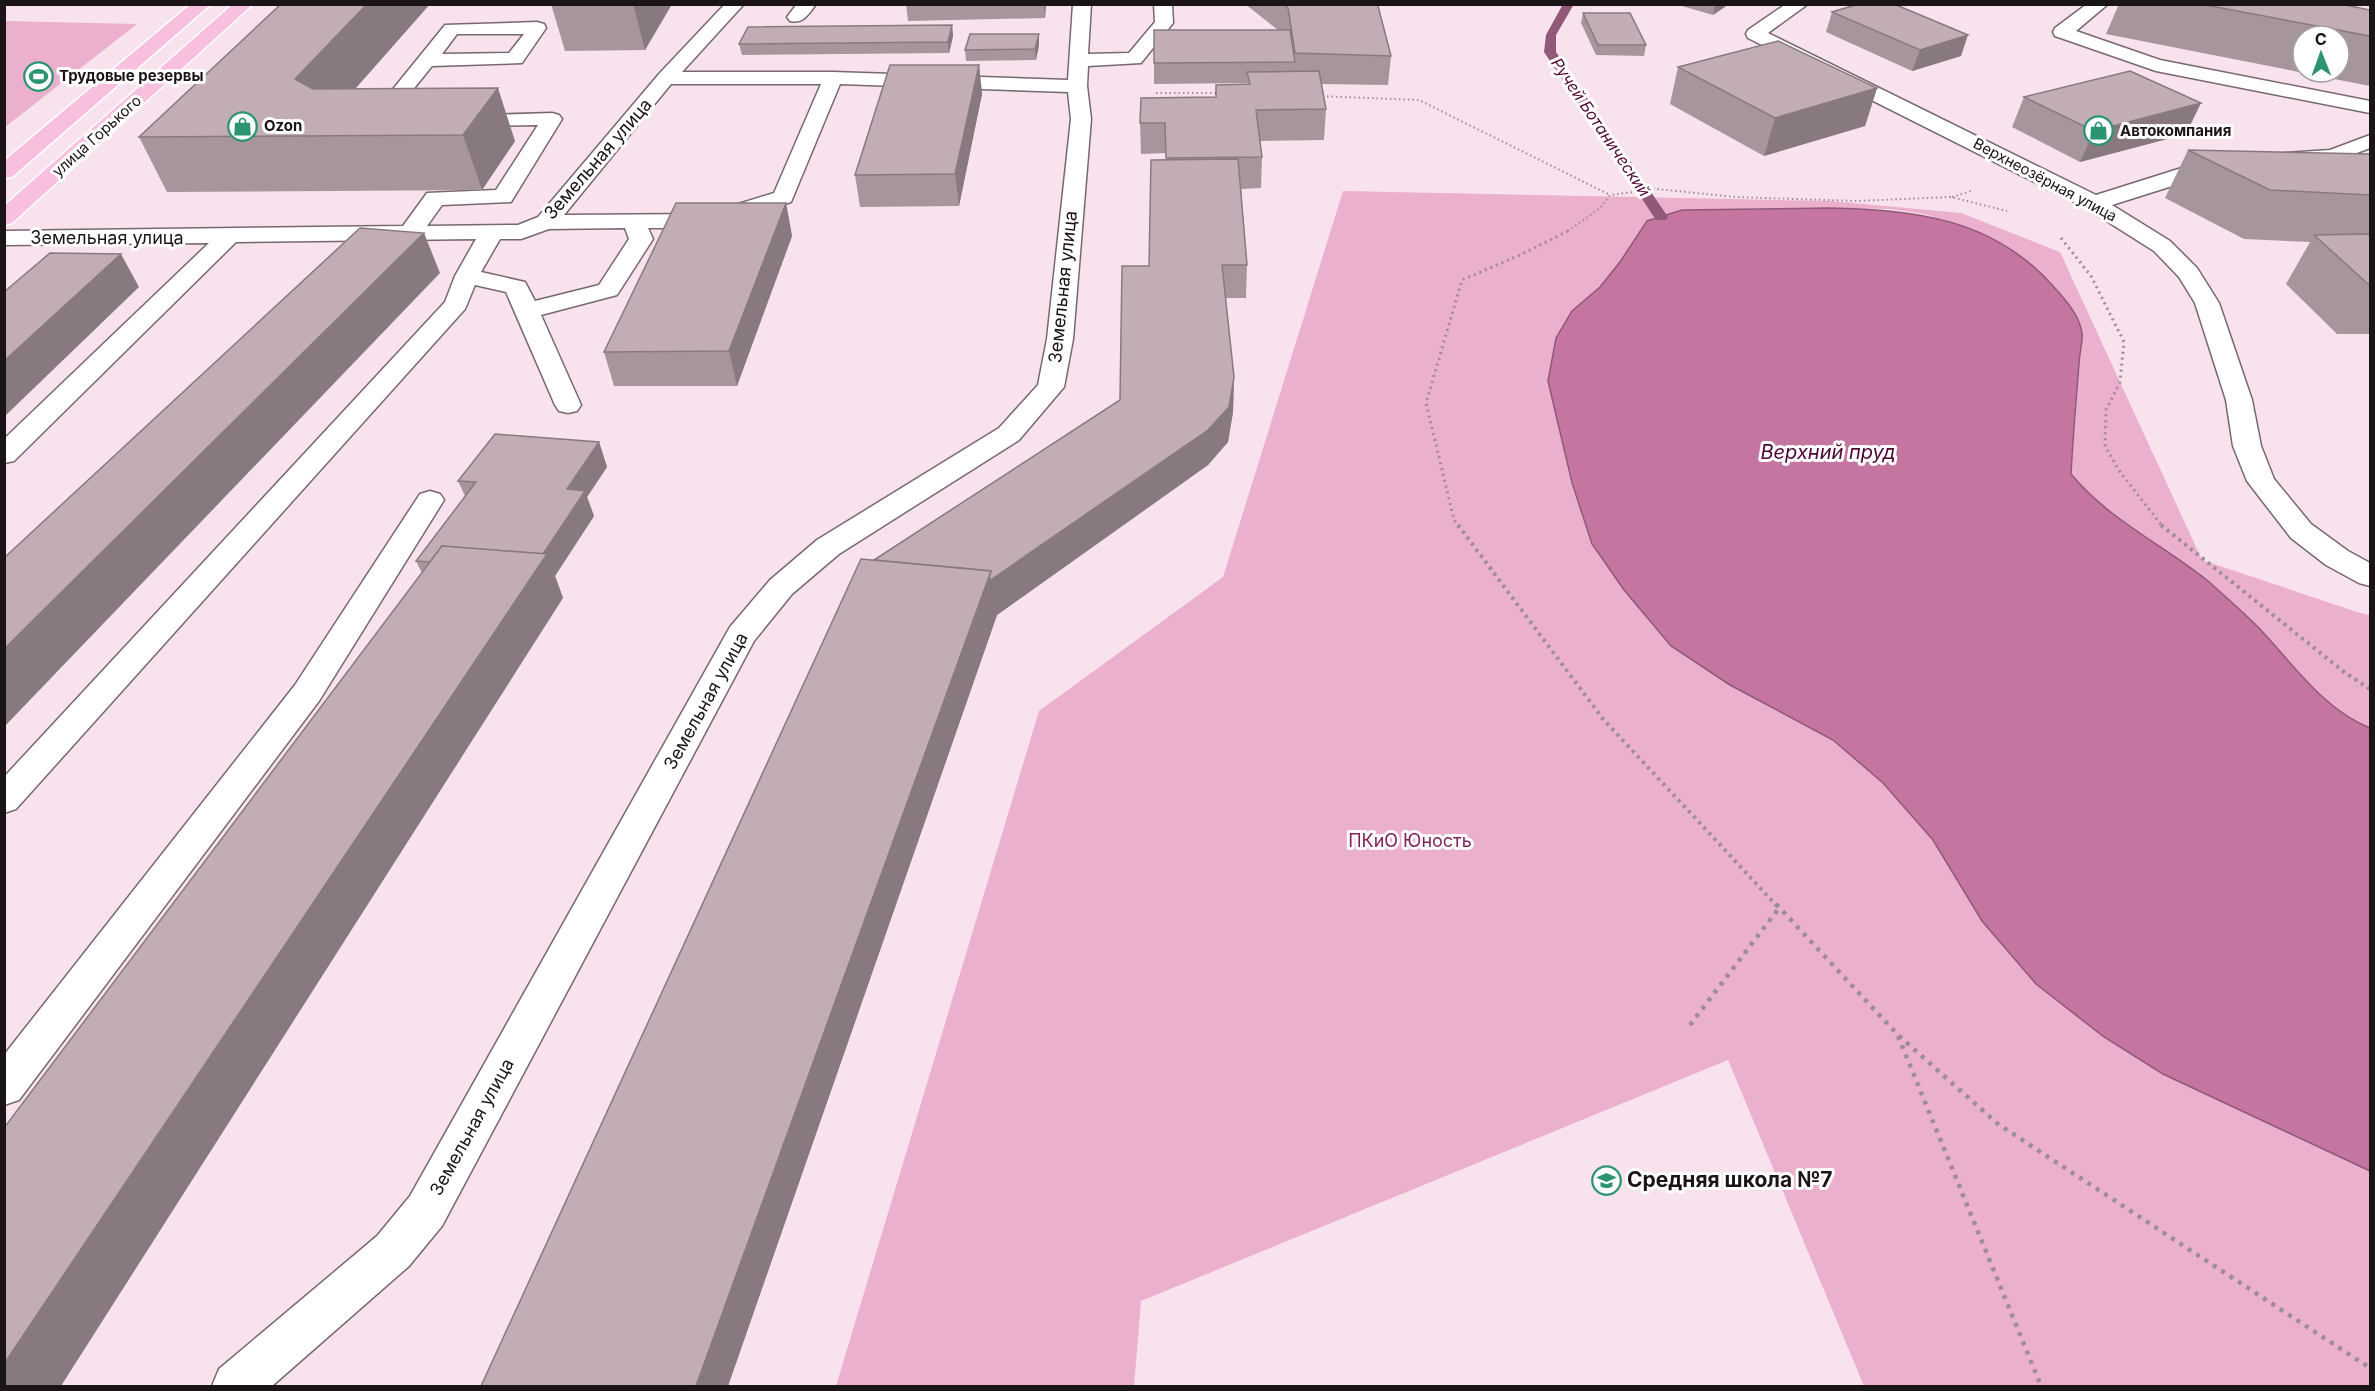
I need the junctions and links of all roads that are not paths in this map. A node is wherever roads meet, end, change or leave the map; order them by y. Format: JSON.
{"nodes":[{"id":1,"x":202,"y":4,"type":"edge"},
{"id":2,"x":243,"y":4,"type":"edge"},
{"id":3,"x":735,"y":4,"type":"edge"},
{"id":4,"x":1082,"y":4,"type":"edge"},
{"id":5,"x":1163,"y":4,"type":"edge"},
{"id":6,"x":1800,"y":4,"type":"edge"},
{"id":7,"x":2099,"y":4,"type":"edge"},
{"id":8,"x":427,"y":60,"type":"dead end"},
{"id":9,"x":1078,"y":73,"type":"junction"},
{"id":10,"x":666,"y":78,"type":"junction"},
{"id":11,"x":833,"y":78,"type":"junction"},
{"id":12,"x":2370,"y":107,"type":"edge"},
{"id":13,"x":401,"y":120,"type":"edge"},
{"id":14,"x":447,"y":120,"type":"edge"},
{"id":15,"x":2370,"y":141,"type":"edge"},
{"id":16,"x":2274,"y":159,"type":"edge"},
{"id":17,"x":2238,"y":161,"type":"edge"},
{"id":18,"x":4,"y":172,"type":"edge"},
{"id":19,"x":2094,"y":203,"type":"junction"},
{"id":20,"x":4,"y":218,"type":"edge"},
{"id":21,"x":634,"y":221,"type":"junction"},
{"id":22,"x":546,"y":222,"type":"junction"},
{"id":23,"x":490,"y":234,"type":"junction"},
{"id":24,"x":409,"y":235,"type":"junction"},
{"id":25,"x":228,"y":237,"type":"junction"},
{"id":26,"x":4,"y":238,"type":"edge"},
{"id":27,"x":467,"y":276,"type":"junction"},
{"id":28,"x":526,"y":311,"type":"junction"},
{"id":29,"x":568,"y":405,"type":"dead end"},
{"id":30,"x":4,"y":455,"type":"edge"},
{"id":31,"x":430,"y":500,"type":"dead end"},
{"id":32,"x":2370,"y":576,"type":"edge"},
{"id":33,"x":4,"y":800,"type":"edge"},
{"id":34,"x":4,"y":1087,"type":"edge"},
{"id":35,"x":236,"y":1386,"type":"edge"}],
"edges":[{"from":1,"to":18,"type":"main road","name":"улица Горького"},
{"from":2,"to":20,"type":"main road","name":"улица Горького"},
{"from":3,"to":10,"type":"street","name":"Земельная улица"},
{"from":4,"to":9,"type":"street","name":"Земельная улица"},
{"from":5,"to":9,"type":"street"},
{"from":6,"to":19,"type":"street","name":"Верхнеозёрная улица"},
{"from":7,"to":12,"type":"street"},
{"from":8,"to":13,"type":"street"},
{"from":9,"to":11,"type":"street"},
{"from":9,"to":35,"type":"street","name":"Земельная улица"},
{"from":10,"to":11,"type":"street"},
{"from":10,"to":22,"type":"street","name":"Земельная улица"},
{"from":11,"to":21,"type":"street"},
{"from":14,"to":24,"type":"street"},
{"from":15,"to":16,"type":"street"},
{"from":17,"to":19,"type":"street"},
{"from":19,"to":32,"type":"street","name":"Верхнеозёрная улица"},
{"from":21,"to":22,"type":"street"},
{"from":21,"to":28,"type":"street"},
{"from":22,"to":23,"type":"street","name":"Земельная улица"},
{"from":23,"to":24,"type":"street","name":"Земельная улица"},
{"from":23,"to":27,"type":"street"},
{"from":24,"to":25,"type":"street","name":"Земельная улица"},
{"from":25,"to":26,"type":"street","name":"Земельная улица"},
{"from":25,"to":30,"type":"street"},
{"from":27,"to":28,"type":"street"},
{"from":27,"to":33,"type":"street"},
{"from":28,"to":29,"type":"street"},
{"from":31,"to":34,"type":"street"}]}
